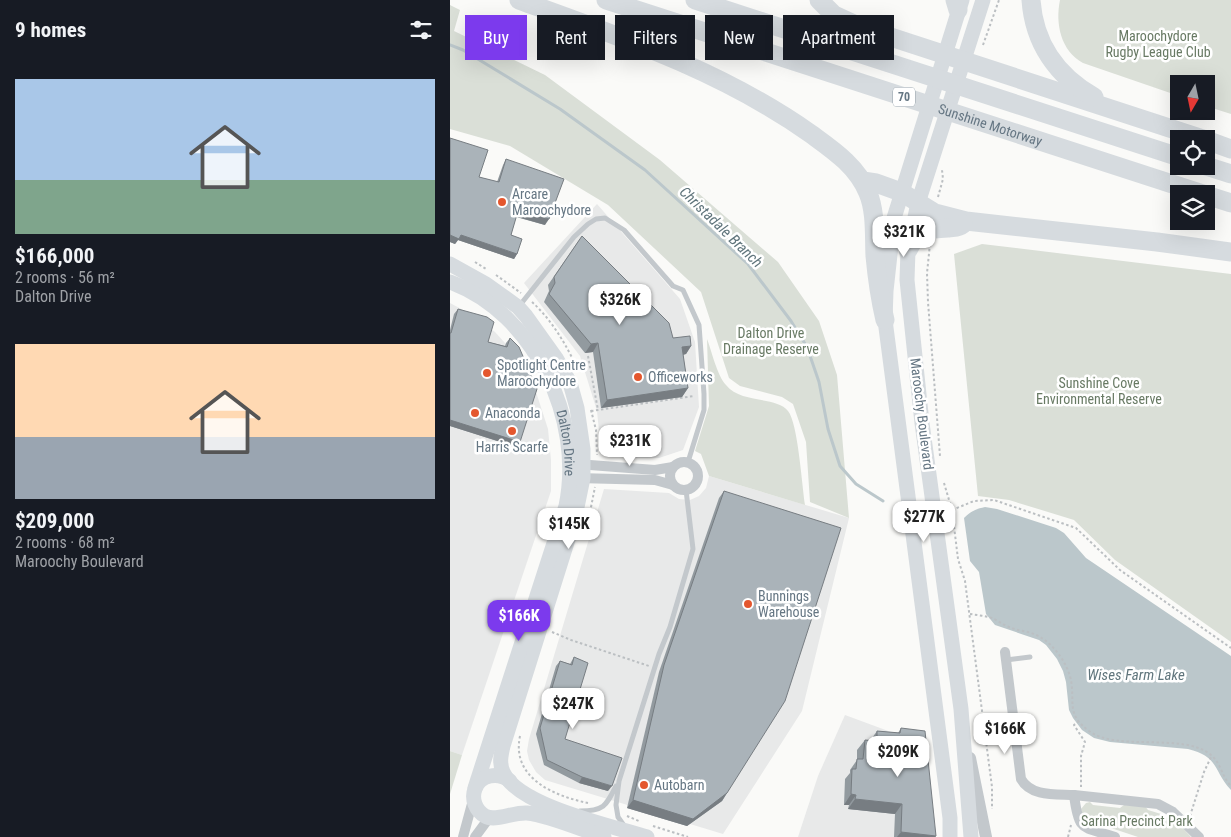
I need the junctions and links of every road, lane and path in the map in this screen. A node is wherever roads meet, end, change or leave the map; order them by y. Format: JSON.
{"nodes":[{"id":1,"x":519,"y":0,"type":"edge"},
{"id":2,"x":606,"y":0,"type":"edge"},
{"id":3,"x":695,"y":0,"type":"edge"},
{"id":4,"x":818,"y":0,"type":"edge"},
{"id":5,"x":983,"y":0,"type":"edge"},
{"id":6,"x":999,"y":0,"type":"edge"},
{"id":7,"x":1031,"y":0,"type":"edge"},
{"id":8,"x":958,"y":3,"type":"edge"},
{"id":9,"x":981,"y":48,"type":"dead end"},
{"id":10,"x":1120,"y":112,"type":"junction"},
{"id":11,"x":1175,"y":130,"type":"edge"},
{"id":12,"x":1215,"y":143,"type":"edge"},
{"id":13,"x":1231,"y":149,"type":"edge"},
{"id":14,"x":1170,"y":154,"type":"edge"},
{"id":15,"x":936,"y":164,"type":"junction"},
{"id":16,"x":1215,"y":169,"type":"edge"},
{"id":17,"x":1231,"y":174,"type":"edge"},
{"id":18,"x":863,"y":181,"type":"junction"},
{"id":19,"x":1175,"y":185,"type":"edge"},
{"id":20,"x":901,"y":192,"type":"junction"},
{"id":21,"x":1215,"y":198,"type":"edge"},
{"id":22,"x":918,"y":203,"type":"junction"},
{"id":23,"x":1231,"y":203,"type":"edge"},
{"id":24,"x":934,"y":221,"type":"junction"},
{"id":25,"x":908,"y":250,"type":"junction"},
{"id":26,"x":1231,"y":252,"type":"edge"},
{"id":27,"x":453,"y":270,"type":"edge"},
{"id":28,"x":450,"y":282,"type":"edge"},
{"id":29,"x":489,"y":304,"type":"junction"},
{"id":30,"x":518,"y":307,"type":"junction"},
{"id":31,"x":885,"y":320,"type":"junction"},
{"id":32,"x":588,"y":356,"type":"dead end"},
{"id":33,"x":694,"y":396,"type":"dead end"},
{"id":34,"x":598,"y":410,"type":"junction"},
{"id":35,"x":591,"y":411,"type":"dead end"},
{"id":36,"x":690,"y":458,"type":"junction"},
{"id":37,"x":940,"y":458,"type":"dead end"},
{"id":38,"x":578,"y":466,"type":"junction"},
{"id":39,"x":673,"y":467,"type":"junction"},
{"id":40,"x":943,"y":480,"type":"dead end"},
{"id":41,"x":673,"y":485,"type":"junction"},
{"id":42,"x":686,"y":490,"type":"junction"},
{"id":43,"x":588,"y":495,"type":"junction"},
{"id":44,"x":952,"y":510,"type":"junction"},
{"id":45,"x":588,"y":520,"type":"dead end"},
{"id":46,"x":970,"y":614,"type":"junction"},
{"id":47,"x":552,"y":632,"type":"dead end"},
{"id":48,"x":1231,"y":648,"type":"edge"},
{"id":49,"x":1006,"y":656,"type":"joint"},
{"id":50,"x":1030,"y":656,"type":"dead end"},
{"id":51,"x":656,"y":668,"type":"junction"},
{"id":52,"x":961,"y":709,"type":"junction"},
{"id":53,"x":1079,"y":721,"type":"junction"},
{"id":54,"x":521,"y":732,"type":"dead end"},
{"id":55,"x":1212,"y":756,"type":"junction"},
{"id":56,"x":510,"y":781,"type":"junction"},
{"id":57,"x":619,"y":781,"type":"junction"},
{"id":58,"x":1231,"y":786,"type":"edge"},
{"id":59,"x":474,"y":792,"type":"junction"},
{"id":60,"x":1078,"y":796,"type":"junction"},
{"id":61,"x":605,"y":806,"type":"junction"},
{"id":62,"x":616,"y":809,"type":"junction"},
{"id":63,"x":563,"y":811,"type":"junction"},
{"id":64,"x":993,"y":815,"type":"dead end"},
{"id":65,"x":489,"y":818,"type":"junction"},
{"id":66,"x":1072,"y":824,"type":"dead end"},
{"id":67,"x":1186,"y":826,"type":"junction"},
{"id":68,"x":648,"y":828,"type":"edge"},
{"id":69,"x":628,"y":831,"type":"junction"},
{"id":70,"x":463,"y":837,"type":"edge"},
{"id":71,"x":475,"y":837,"type":"edge"},
{"id":72,"x":604,"y":837,"type":"edge"},
{"id":73,"x":688,"y":837,"type":"edge"},
{"id":74,"x":950,"y":837,"type":"edge"},
{"id":75,"x":971,"y":837,"type":"edge"},
{"id":76,"x":986,"y":837,"type":"edge"},
{"id":77,"x":1068,"y":837,"type":"edge"},
{"id":78,"x":1116,"y":837,"type":"edge"},
{"id":79,"x":1198,"y":837,"type":"edge"}],
"edges":[{"from":1,"to":18,"type":"highway"},
{"from":2,"to":19,"type":"highway","name":"Sunshine Motorway","number":"70"},
{"from":3,"to":14,"type":"highway","name":"Sunshine Motorway","number":"70"},
{"from":4,"to":10,"type":"highway"},
{"from":5,"to":15,"type":"main road","name":"Maroochy Boulevard"},
{"from":6,"to":9,"type":"path"},
{"from":7,"to":10,"type":"highway"},
{"from":8,"to":20,"type":"main road","name":"Maroochy Boulevard"},
{"from":10,"to":11,"type":"highway"},
{"from":12,"to":13,"type":"highway"},
{"from":15,"to":22,"type":"main road","name":"Maroochy Boulevard"},
{"from":15,"to":24,"type":"path"},
{"from":16,"to":17,"type":"highway"},
{"from":18,"to":20,"type":"highway"},
{"from":18,"to":31,"type":"highway"},
{"from":20,"to":22,"type":"highway"},
{"from":20,"to":31,"type":"main road","name":"Maroochy Boulevard"},
{"from":21,"to":23,"type":"highway"},
{"from":22,"to":24,"type":"highway"},
{"from":22,"to":25,"type":"main road","name":"Maroochy Boulevard"},
{"from":24,"to":25,"type":"highway"},
{"from":24,"to":26,"type":"highway"},
{"from":24,"to":37,"type":"path"},
{"from":25,"to":52,"type":"main road","name":"Maroochy Boulevard"},
{"from":27,"to":29,"type":"main road"},
{"from":27,"to":30,"type":"main road","name":"Dalton Drive"},
{"from":28,"to":29,"type":"main road","name":"Dalton Drive"},
{"from":29,"to":38,"type":"main road","name":"Dalton Drive"},
{"from":30,"to":36,"type":"lane"},
{"from":30,"to":38,"type":"main road","name":"Dalton Drive"},
{"from":31,"to":74,"type":"main road","name":"Maroochy Boulevard"},
{"from":32,"to":34,"type":"path"},
{"from":33,"to":34,"type":"path"},
{"from":34,"to":35,"type":"path"},
{"from":36,"to":39,"type":"street"},
{"from":36,"to":42,"type":"street"},
{"from":38,"to":39,"type":"street"},
{"from":38,"to":41,"type":"street"},
{"from":38,"to":43,"type":"main road","name":"Dalton Drive"},
{"from":38,"to":59,"type":"main road","name":"Dalton Drive"},
{"from":39,"to":41,"type":"street"},
{"from":40,"to":44,"type":"path"},
{"from":41,"to":42,"type":"street"},
{"from":42,"to":51,"type":"lane"},
{"from":43,"to":45,"type":"path"},
{"from":43,"to":56,"type":"main road","name":"Dalton Drive"},
{"from":44,"to":46,"type":"path"},
{"from":44,"to":48,"type":"path"},
{"from":46,"to":53,"type":"path"},
{"from":46,"to":64,"type":"path"},
{"from":47,"to":51,"type":"path"},
{"from":49,"to":50,"type":"lane"},
{"from":49,"to":60,"type":"street"},
{"from":51,"to":57,"type":"lane"},
{"from":52,"to":75,"type":"main road","name":"Maroochy Boulevard"},
{"from":52,"to":76,"type":"street"},
{"from":53,"to":55,"type":"path"},
{"from":53,"to":60,"type":"path"},
{"from":54,"to":61,"type":"path"},
{"from":55,"to":58,"type":"path"},
{"from":55,"to":67,"type":"path"},
{"from":56,"to":59,"type":"main road"},
{"from":56,"to":63,"type":"main road","name":"Dalton Drive"},
{"from":57,"to":61,"type":"lane"},
{"from":57,"to":62,"type":"lane"},
{"from":59,"to":65,"type":"main road"},
{"from":59,"to":70,"type":"street"},
{"from":60,"to":67,"type":"street"},
{"from":60,"to":78,"type":"street"},
{"from":61,"to":63,"type":"lane"},
{"from":62,"to":68,"type":"path"},
{"from":62,"to":69,"type":"lane"},
{"from":63,"to":69,"type":"main road","name":"Dalton Drive"},
{"from":65,"to":71,"type":"street"},
{"from":65,"to":72,"type":"main road"},
{"from":66,"to":77,"type":"path"},
{"from":67,"to":79,"type":"street"},
{"from":68,"to":69,"type":"main road","name":"Dalton Drive"},
{"from":68,"to":73,"type":"path"}]}
